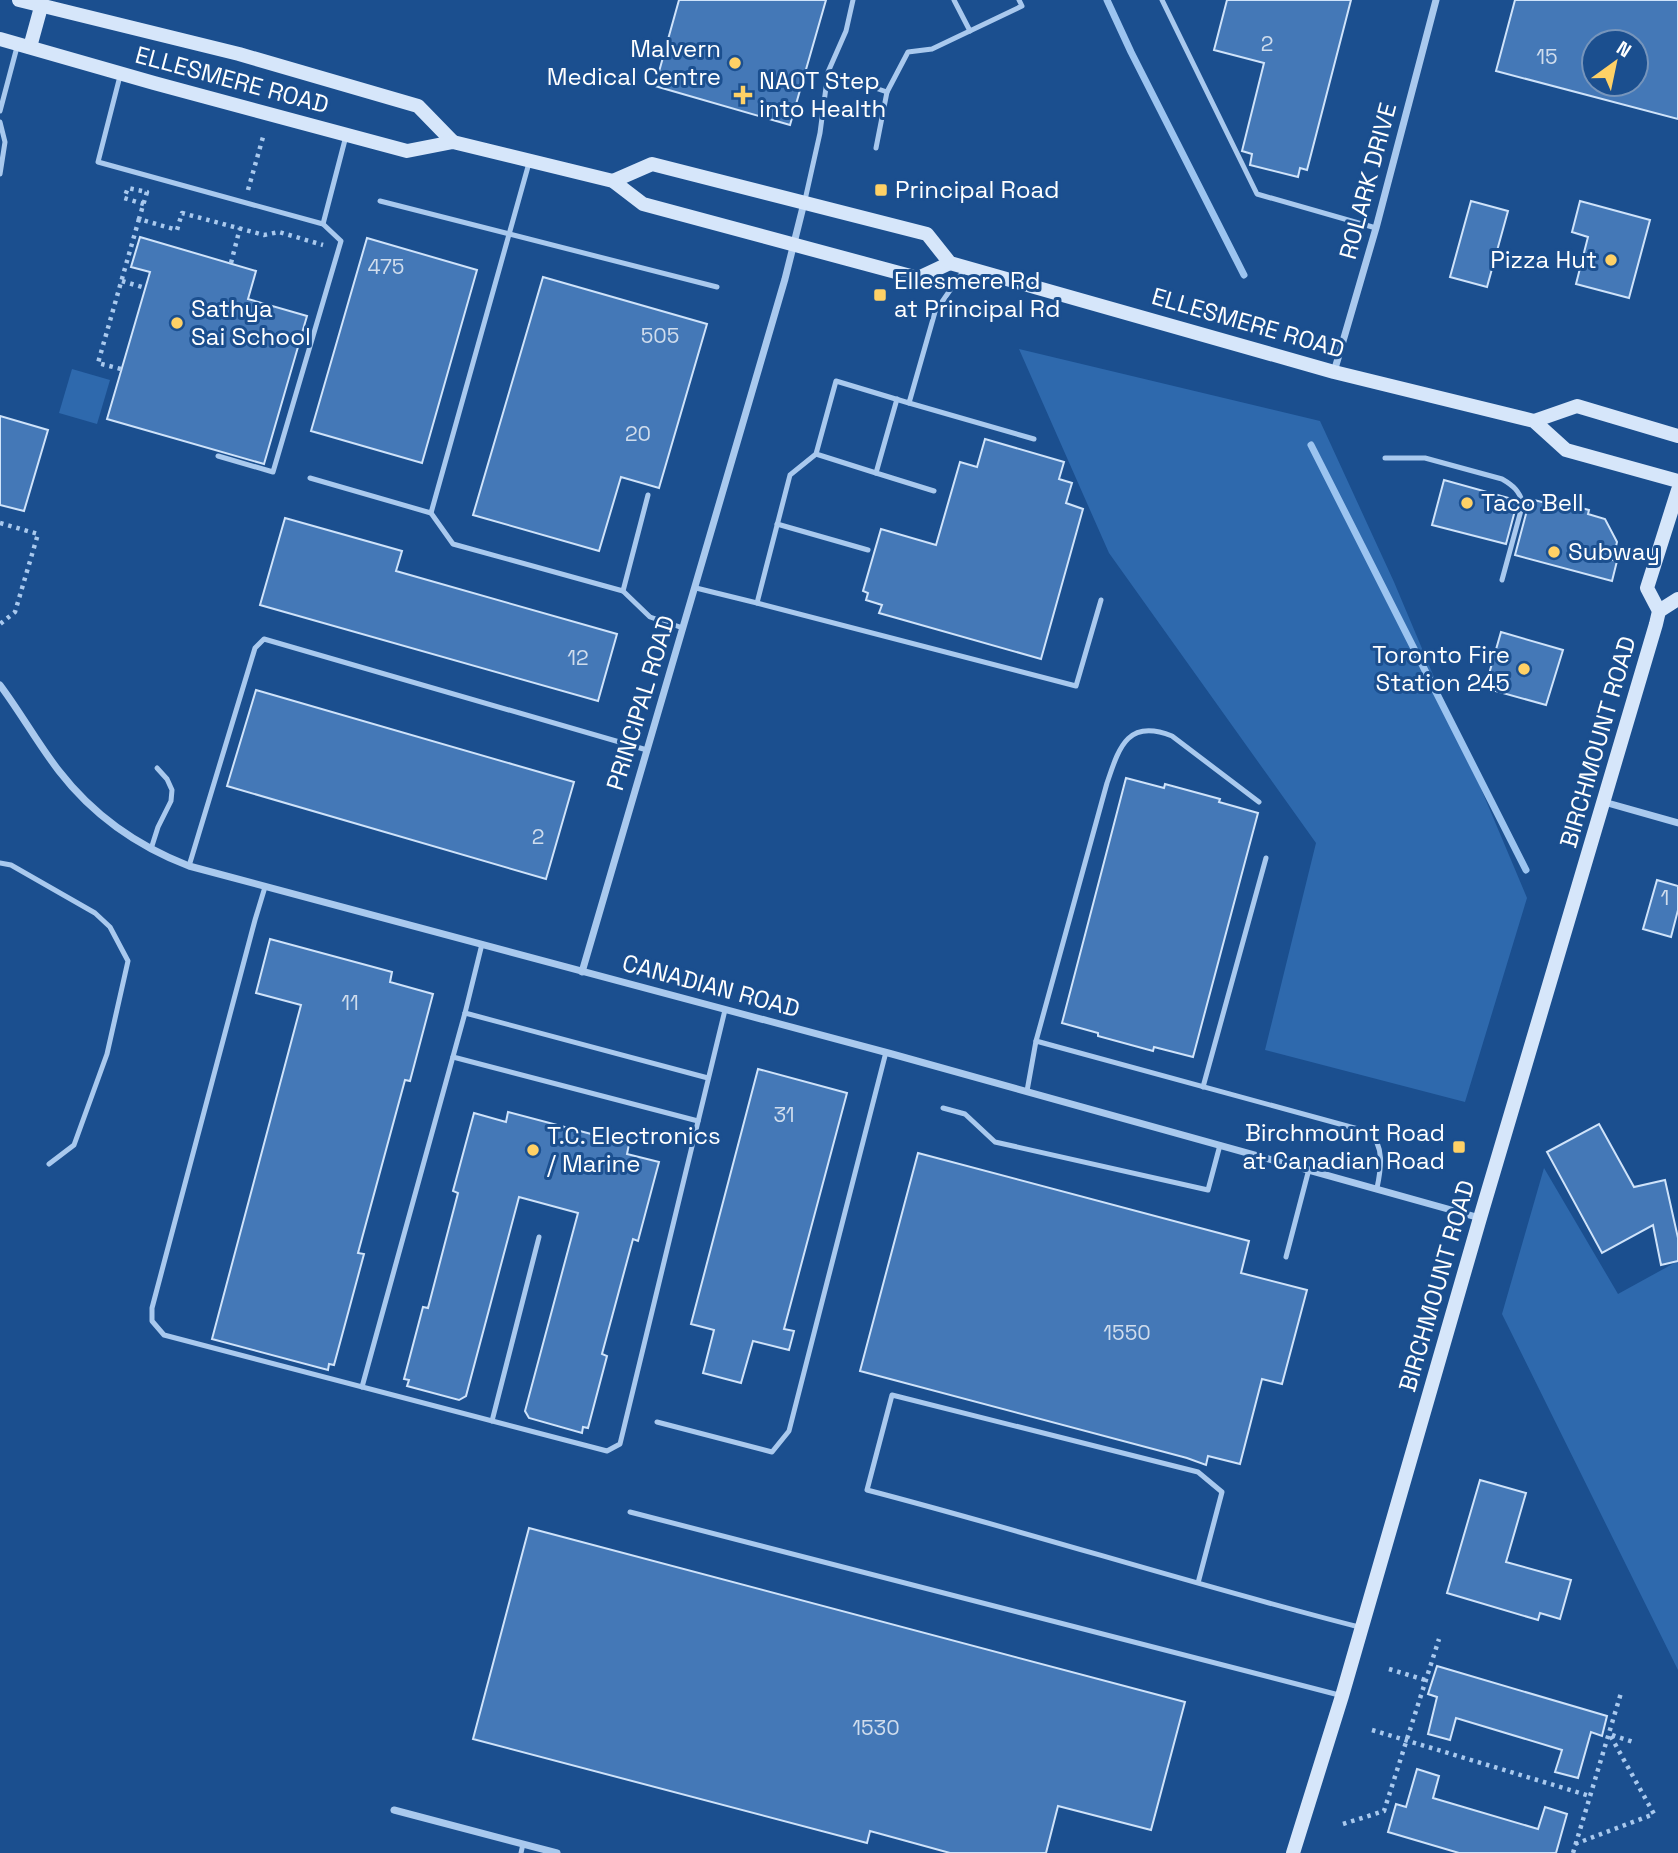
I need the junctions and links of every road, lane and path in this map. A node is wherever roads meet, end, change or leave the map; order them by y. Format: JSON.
{"nodes":[{"id":1,"x":19,"y":0,"type":"edge"},
{"id":2,"x":853,"y":0,"type":"edge"},
{"id":3,"x":954,"y":0,"type":"edge"},
{"id":4,"x":1019,"y":0,"type":"edge"},
{"id":5,"x":1162,"y":0,"type":"edge"},
{"id":6,"x":1436,"y":0,"type":"edge"},
{"id":7,"x":41,"y":6,"type":"junction"},
{"id":8,"x":970,"y":31,"type":"junction"},
{"id":9,"x":0,"y":39,"type":"edge"},
{"id":10,"x":24,"y":45,"type":"junction"},
{"id":11,"x":828,"y":72,"type":"junction"},
{"id":12,"x":121,"y":73,"type":"junction"},
{"id":13,"x":887,"y":92,"type":"junction"},
{"id":14,"x":0,"y":111,"type":"edge"},
{"id":15,"x":0,"y":122,"type":"edge"},
{"id":16,"x":346,"y":135,"type":"junction"},
{"id":17,"x":263,"y":137,"type":"dead end"},
{"id":18,"x":453,"y":142,"type":"junction"},
{"id":19,"x":876,"y":148,"type":"dead end"},
{"id":20,"x":530,"y":160,"type":"junction"},
{"id":21,"x":0,"y":174,"type":"edge"},
{"id":22,"x":613,"y":181,"type":"junction"},
{"id":23,"x":247,"y":194,"type":"dead end"},
{"id":24,"x":380,"y":201,"type":"dead end"},
{"id":25,"x":804,"y":203,"type":"junction"},
{"id":26,"x":144,"y":204,"type":"junction"},
{"id":27,"x":139,"y":219,"type":"junction"},
{"id":28,"x":323,"y":224,"type":"junction"},
{"id":29,"x":240,"y":228,"type":"junction"},
{"id":30,"x":1376,"y":228,"type":"junction"},
{"id":31,"x":510,"y":233,"type":"junction"},
{"id":32,"x":795,"y":243,"type":"junction"},
{"id":33,"x":323,"y":245,"type":"dead end"},
{"id":34,"x":231,"y":263,"type":"dead end"},
{"id":35,"x":950,"y":263,"type":"junction"},
{"id":36,"x":965,"y":267,"type":"junction"},
{"id":37,"x":122,"y":281,"type":"junction"},
{"id":38,"x":717,"y":287,"type":"dead end"},
{"id":39,"x":145,"y":288,"type":"dead end"},
{"id":40,"x":121,"y":369,"type":"dead end"},
{"id":41,"x":1334,"y":372,"type":"junction"},
{"id":42,"x":897,"y":399,"type":"junction"},
{"id":43,"x":909,"y":403,"type":"junction"},
{"id":44,"x":1534,"y":421,"type":"junction"},
{"id":45,"x":1678,"y":436,"type":"edge"},
{"id":46,"x":1034,"y":439,"type":"dead end"},
{"id":47,"x":816,"y":454,"type":"junction"},
{"id":48,"x":218,"y":456,"type":"dead end"},
{"id":49,"x":1385,"y":458,"type":"dead end"},
{"id":50,"x":876,"y":473,"type":"junction"},
{"id":51,"x":310,"y":478,"type":"dead end"},
{"id":52,"x":1678,"y":481,"type":"edge"},
{"id":53,"x":1678,"y":490,"type":"edge"},
{"id":54,"x":934,"y":491,"type":"dead end"},
{"id":55,"x":648,"y":495,"type":"dead end"},
{"id":56,"x":431,"y":513,"type":"junction"},
{"id":57,"x":0,"y":523,"type":"edge"},
{"id":58,"x":777,"y":524,"type":"junction"},
{"id":59,"x":868,"y":550,"type":"dead end"},
{"id":60,"x":1502,"y":580,"type":"dead end"},
{"id":61,"x":696,"y":588,"type":"junction"},
{"id":62,"x":623,"y":591,"type":"junction"},
{"id":63,"x":1678,"y":599,"type":"edge"},
{"id":64,"x":1101,"y":600,"type":"dead end"},
{"id":65,"x":757,"y":603,"type":"junction"},
{"id":66,"x":1659,"y":611,"type":"junction"},
{"id":67,"x":0,"y":624,"type":"edge"},
{"id":68,"x":683,"y":628,"type":"junction"},
{"id":69,"x":0,"y":685,"type":"edge"},
{"id":70,"x":647,"y":750,"type":"junction"},
{"id":71,"x":157,"y":768,"type":"dead end"},
{"id":72,"x":1259,"y":802,"type":"dead end"},
{"id":73,"x":1604,"y":802,"type":"junction"},
{"id":74,"x":1678,"y":823,"type":"edge"},
{"id":75,"x":151,"y":849,"type":"junction"},
{"id":76,"x":1266,"y":858,"type":"dead end"},
{"id":77,"x":0,"y":863,"type":"edge"},
{"id":78,"x":189,"y":866,"type":"junction"},
{"id":79,"x":265,"y":887,"type":"junction"},
{"id":80,"x":482,"y":944,"type":"junction"},
{"id":81,"x":582,"y":972,"type":"junction"},
{"id":82,"x":725,"y":1010,"type":"junction"},
{"id":83,"x":465,"y":1013,"type":"junction"},
{"id":84,"x":1036,"y":1041,"type":"junction"},
{"id":85,"x":886,"y":1052,"type":"junction"},
{"id":86,"x":453,"y":1057,"type":"junction"},
{"id":87,"x":708,"y":1078,"type":"junction"},
{"id":88,"x":1203,"y":1087,"type":"junction"},
{"id":89,"x":1027,"y":1091,"type":"junction"},
{"id":90,"x":943,"y":1108,"type":"dead end"},
{"id":91,"x":698,"y":1121,"type":"junction"},
{"id":92,"x":1220,"y":1145,"type":"junction"},
{"id":93,"x":49,"y":1164,"type":"dead end"},
{"id":94,"x":1309,"y":1169,"type":"junction"},
{"id":95,"x":1377,"y":1188,"type":"junction"},
{"id":96,"x":1480,"y":1217,"type":"junction"},
{"id":97,"x":539,"y":1237,"type":"dead end"},
{"id":98,"x":1286,"y":1257,"type":"dead end"},
{"id":99,"x":362,"y":1387,"type":"junction"},
{"id":100,"x":492,"y":1421,"type":"junction"},
{"id":101,"x":657,"y":1422,"type":"dead end"},
{"id":102,"x":630,"y":1512,"type":"dead end"},
{"id":103,"x":1199,"y":1583,"type":"junction"},
{"id":104,"x":1362,"y":1628,"type":"junction"},
{"id":105,"x":1439,"y":1640,"type":"dead end"},
{"id":106,"x":1390,"y":1669,"type":"dead end"},
{"id":107,"x":1425,"y":1680,"type":"junction"},
{"id":108,"x":1621,"y":1693,"type":"dead end"},
{"id":109,"x":1342,"y":1696,"type":"junction"},
{"id":110,"x":1372,"y":1730,"type":"dead end"},
{"id":111,"x":1609,"y":1735,"type":"junction"},
{"id":112,"x":1406,"y":1741,"type":"junction"},
{"id":113,"x":1633,"y":1742,"type":"dead end"},
{"id":114,"x":1590,"y":1796,"type":"junction"},
{"id":115,"x":394,"y":1810,"type":"dead end"},
{"id":116,"x":1343,"y":1824,"type":"dead end"},
{"id":117,"x":523,"y":1844,"type":"junction"},
{"id":118,"x":1576,"y":1844,"type":"junction"},
{"id":119,"x":521,"y":1853,"type":"edge"},
{"id":120,"x":557,"y":1853,"type":"edge"},
{"id":121,"x":1293,"y":1853,"type":"edge"},
{"id":122,"x":1573,"y":1853,"type":"edge"}],
"edges":[{"from":1,"to":7,"type":"main road","name":"ELLESMERE ROAD"},
{"from":2,"to":11,"type":"lane"},
{"from":3,"to":8,"type":"lane"},
{"from":4,"to":8,"type":"lane"},
{"from":5,"to":30,"type":"lane"},
{"from":6,"to":30,"type":"street","name":"ROLARK DRIVE"},
{"from":7,"to":10,"type":"main road"},
{"from":7,"to":18,"type":"main road","name":"ELLESMERE ROAD"},
{"from":8,"to":13,"type":"lane"},
{"from":9,"to":10,"type":"main road","name":"ELLESMERE ROAD"},
{"from":10,"to":12,"type":"main road","name":"ELLESMERE ROAD"},
{"from":10,"to":14,"type":"lane"},
{"from":11,"to":13,"type":"lane"},
{"from":11,"to":25,"type":"lane"},
{"from":12,"to":16,"type":"main road","name":"ELLESMERE ROAD"},
{"from":12,"to":28,"type":"lane"},
{"from":13,"to":19,"type":"lane"},
{"from":15,"to":21,"type":"lane"},
{"from":16,"to":18,"type":"main road","name":"ELLESMERE ROAD"},
{"from":16,"to":28,"type":"lane"},
{"from":17,"to":23,"type":"path"},
{"from":18,"to":20,"type":"main road","name":"ELLESMERE ROAD"},
{"from":20,"to":22,"type":"main road","name":"ELLESMERE ROAD"},
{"from":20,"to":31,"type":"lane"},
{"from":22,"to":25,"type":"main road"},
{"from":22,"to":32,"type":"main road","name":"ELLESMERE ROAD"},
{"from":24,"to":31,"type":"lane"},
{"from":25,"to":32,"type":"street","name":"PRINCIPAL ROAD"},
{"from":25,"to":35,"type":"main road"},
{"from":26,"to":26,"type":"path"},
{"from":26,"to":27,"type":"path"},
{"from":27,"to":29,"type":"path"},
{"from":27,"to":37,"type":"path"},
{"from":28,"to":48,"type":"lane"},
{"from":29,"to":33,"type":"path"},
{"from":29,"to":34,"type":"path"},
{"from":30,"to":41,"type":"street","name":"ROLARK DRIVE"},
{"from":31,"to":38,"type":"lane"},
{"from":31,"to":56,"type":"lane"},
{"from":32,"to":35,"type":"main road","name":"ELLESMERE ROAD"},
{"from":32,"to":61,"type":"street","name":"PRINCIPAL ROAD"},
{"from":35,"to":36,"type":"main road","name":"ELLESMERE ROAD"},
{"from":36,"to":41,"type":"main road","name":"ELLESMERE ROAD"},
{"from":36,"to":43,"type":"lane"},
{"from":37,"to":39,"type":"path"},
{"from":37,"to":40,"type":"path"},
{"from":41,"to":44,"type":"main road","name":"ELLESMERE ROAD"},
{"from":42,"to":43,"type":"lane"},
{"from":42,"to":47,"type":"lane"},
{"from":42,"to":50,"type":"lane"},
{"from":43,"to":46,"type":"lane"},
{"from":44,"to":45,"type":"main road"},
{"from":44,"to":52,"type":"main road","name":"ELLESMERE ROAD"},
{"from":47,"to":50,"type":"lane"},
{"from":47,"to":58,"type":"lane"},
{"from":49,"to":60,"type":"lane"},
{"from":50,"to":54,"type":"lane"},
{"from":51,"to":56,"type":"lane"},
{"from":53,"to":66,"type":"main road","name":"BIRCHMOUNT ROAD"},
{"from":55,"to":62,"type":"lane"},
{"from":56,"to":62,"type":"lane"},
{"from":57,"to":67,"type":"path"},
{"from":58,"to":59,"type":"lane"},
{"from":58,"to":65,"type":"lane"},
{"from":61,"to":65,"type":"lane"},
{"from":61,"to":68,"type":"street","name":"PRINCIPAL ROAD"},
{"from":62,"to":68,"type":"lane"},
{"from":63,"to":66,"type":"main road","name":"BIRCHMOUNT ROAD"},
{"from":64,"to":65,"type":"lane"},
{"from":66,"to":73,"type":"main road","name":"BIRCHMOUNT ROAD"},
{"from":68,"to":70,"type":"street","name":"PRINCIPAL ROAD"},
{"from":69,"to":75,"type":"street","name":"CANADIAN ROAD"},
{"from":70,"to":78,"type":"lane"},
{"from":70,"to":81,"type":"street","name":"PRINCIPAL ROAD"},
{"from":71,"to":75,"type":"lane"},
{"from":72,"to":84,"type":"lane"},
{"from":73,"to":74,"type":"street"},
{"from":73,"to":96,"type":"main road","name":"BIRCHMOUNT ROAD"},
{"from":75,"to":78,"type":"street","name":"CANADIAN ROAD"},
{"from":76,"to":88,"type":"lane"},
{"from":77,"to":93,"type":"lane"},
{"from":78,"to":79,"type":"street","name":"CANADIAN ROAD"},
{"from":79,"to":80,"type":"street","name":"CANADIAN ROAD"},
{"from":79,"to":99,"type":"lane"},
{"from":80,"to":81,"type":"street","name":"CANADIAN ROAD"},
{"from":80,"to":83,"type":"lane"},
{"from":81,"to":82,"type":"street","name":"CANADIAN ROAD"},
{"from":82,"to":85,"type":"street","name":"CANADIAN ROAD"},
{"from":82,"to":87,"type":"lane"},
{"from":83,"to":86,"type":"lane"},
{"from":83,"to":87,"type":"lane"},
{"from":84,"to":88,"type":"lane"},
{"from":84,"to":89,"type":"lane"},
{"from":85,"to":89,"type":"street","name":"CANADIAN ROAD"},
{"from":85,"to":101,"type":"lane"},
{"from":86,"to":91,"type":"lane"},
{"from":86,"to":99,"type":"lane"},
{"from":87,"to":91,"type":"lane"},
{"from":88,"to":95,"type":"lane"},
{"from":89,"to":92,"type":"street","name":"CANADIAN ROAD"},
{"from":90,"to":92,"type":"lane"},
{"from":91,"to":100,"type":"lane"},
{"from":92,"to":94,"type":"street","name":"CANADIAN ROAD"},
{"from":94,"to":95,"type":"street","name":"CANADIAN ROAD"},
{"from":94,"to":98,"type":"lane"},
{"from":95,"to":96,"type":"street","name":"CANADIAN ROAD"},
{"from":96,"to":104,"type":"main road","name":"BIRCHMOUNT ROAD"},
{"from":97,"to":100,"type":"lane"},
{"from":99,"to":100,"type":"lane"},
{"from":102,"to":109,"type":"lane"},
{"from":103,"to":103,"type":"lane"},
{"from":103,"to":104,"type":"lane"},
{"from":104,"to":109,"type":"main road","name":"BIRCHMOUNT ROAD"},
{"from":105,"to":107,"type":"path"},
{"from":106,"to":107,"type":"path"},
{"from":107,"to":112,"type":"path"},
{"from":108,"to":111,"type":"path"},
{"from":109,"to":121,"type":"main road","name":"BIRCHMOUNT ROAD"},
{"from":110,"to":112,"type":"path"},
{"from":111,"to":113,"type":"path"},
{"from":111,"to":114,"type":"path"},
{"from":111,"to":118,"type":"path"},
{"from":112,"to":114,"type":"path"},
{"from":112,"to":116,"type":"path"},
{"from":114,"to":118,"type":"path"},
{"from":115,"to":117,"type":"street"},
{"from":117,"to":119,"type":"lane"},
{"from":117,"to":120,"type":"street"},
{"from":118,"to":122,"type":"path"}]}
